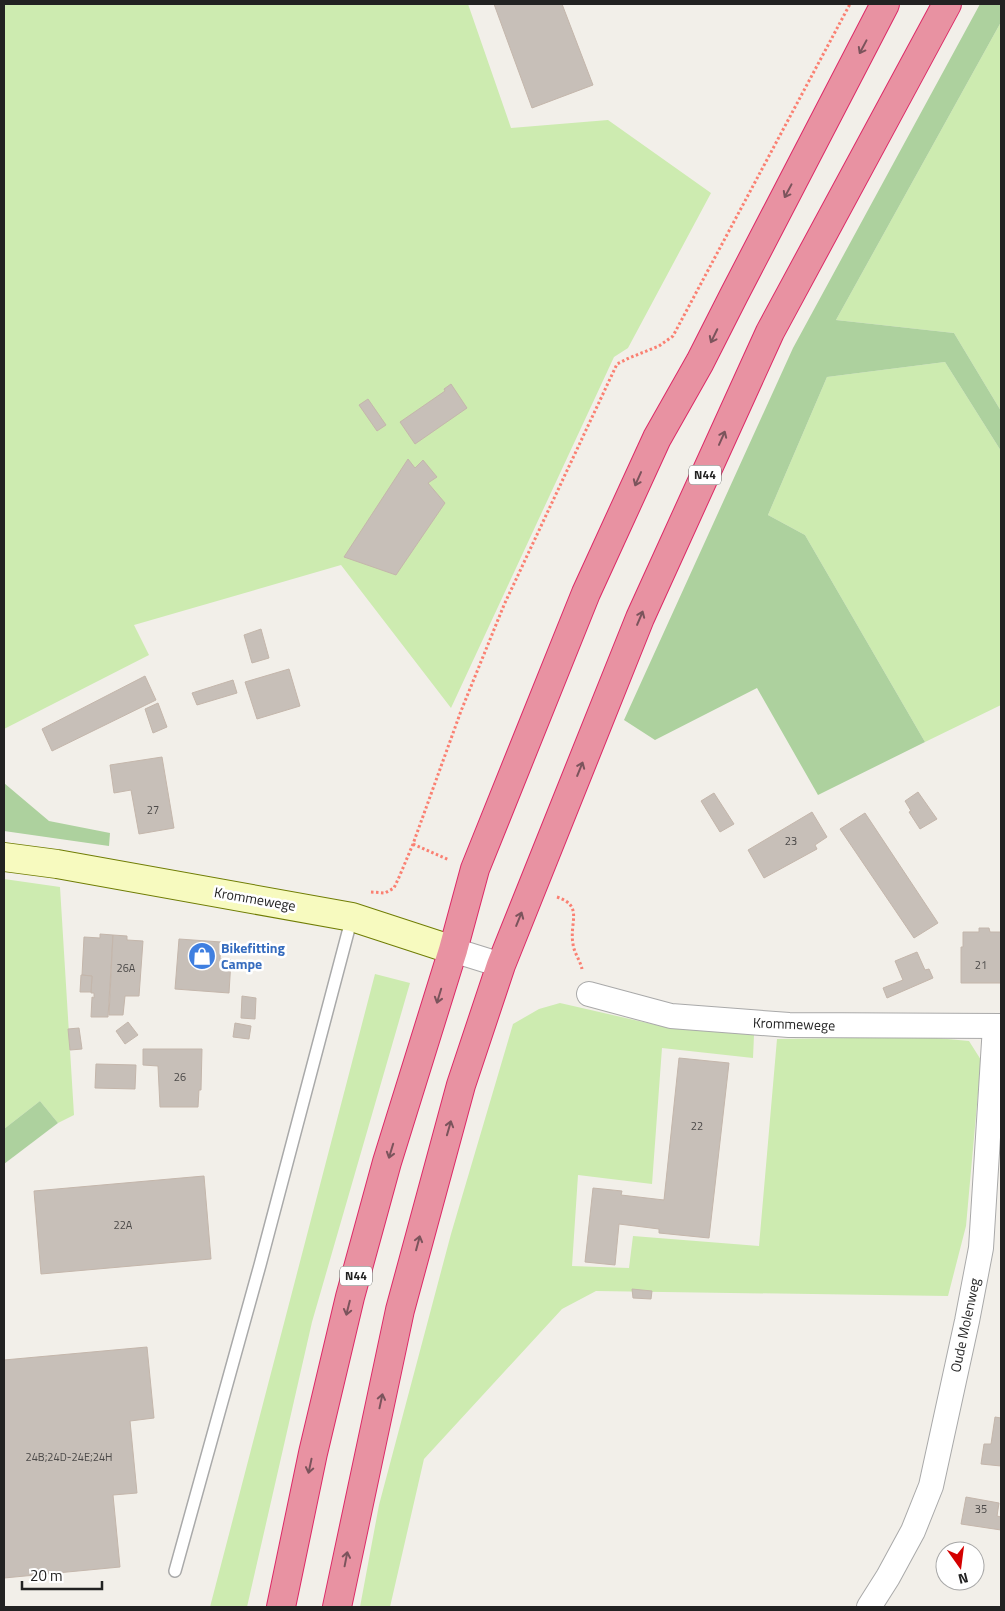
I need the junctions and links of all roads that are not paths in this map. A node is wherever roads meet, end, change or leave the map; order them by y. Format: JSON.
{"nodes":[{"id":1,"x":885,"y":4,"type":"edge"},
{"id":2,"x":947,"y":4,"type":"edge"},
{"id":3,"x":4,"y":857,"type":"edge"},
{"id":4,"x":352,"y":917,"type":"junction"},
{"id":5,"x":453,"y":950,"type":"junction"},
{"id":6,"x":501,"y":965,"type":"junction"},
{"id":7,"x":589,"y":994,"type":"road end"},
{"id":8,"x":998,"y":1026,"type":"edge"},
{"id":9,"x":175,"y":1571,"type":"dead end"},
{"id":10,"x":282,"y":1607,"type":"edge"},
{"id":11,"x":337,"y":1607,"type":"edge"},
{"id":12,"x":869,"y":1607,"type":"edge"}],
"edges":[{"from":1,"to":5,"type":"highway","number":"N44","one_way":true},
{"from":6,"to":2,"type":"highway","number":"N44","one_way":true},
{"from":3,"to":4,"type":"street","name":"Krommewege"},
{"from":4,"to":5,"type":"street","name":"Krommewege"},
{"from":4,"to":9,"type":"lane"},
{"from":5,"to":6,"type":"street","name":"Krommewege"},
{"from":5,"to":10,"type":"highway","number":"N44","one_way":true},
{"from":11,"to":6,"type":"highway","number":"N44","one_way":true},
{"from":7,"to":8,"type":"street","name":"Krommewege"},
{"from":8,"to":12,"type":"street","name":"Oude Molenweg"}]}
